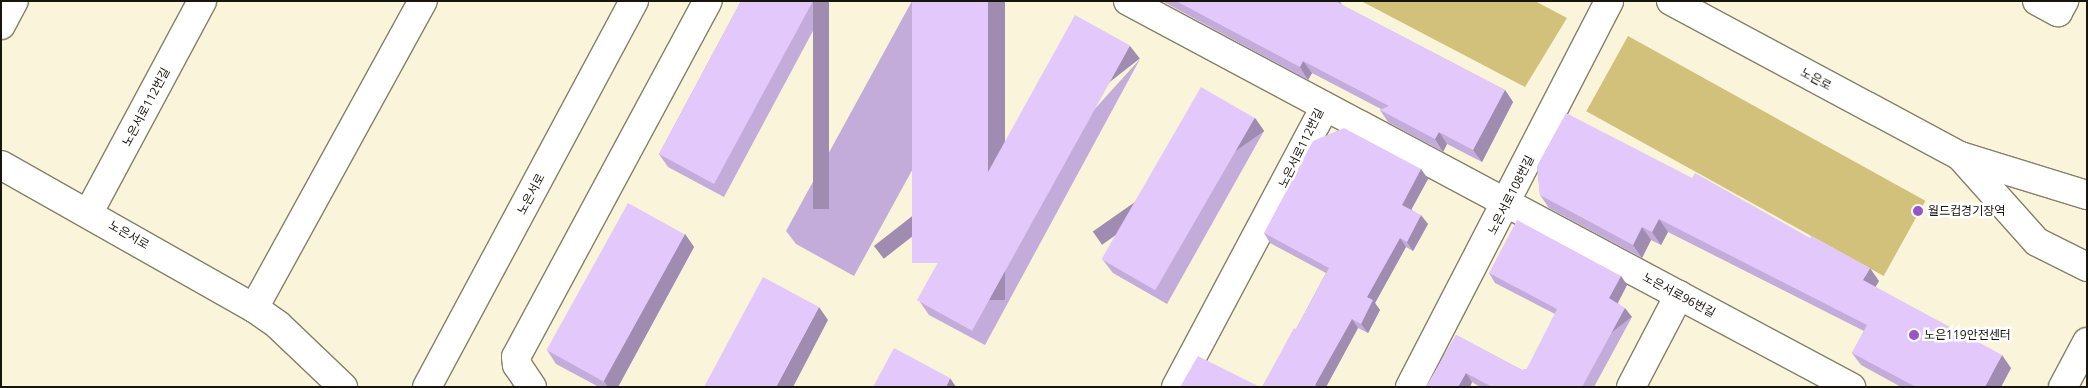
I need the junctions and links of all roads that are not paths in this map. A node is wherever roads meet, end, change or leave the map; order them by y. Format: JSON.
{"nodes":[{"id":1,"x":14,"y":1,"type":"edge"},
{"id":2,"x":202,"y":1,"type":"edge"},
{"id":3,"x":423,"y":1,"type":"edge"},
{"id":4,"x":634,"y":1,"type":"edge"},
{"id":5,"x":708,"y":1,"type":"edge"},
{"id":6,"x":1128,"y":1,"type":"edge"},
{"id":7,"x":1609,"y":1,"type":"edge"},
{"id":8,"x":1671,"y":1,"type":"edge"},
{"id":9,"x":2037,"y":1,"type":"edge"},
{"id":10,"x":2064,"y":1,"type":"edge"},
{"id":11,"x":1,"y":25,"type":"edge"},
{"id":12,"x":1325,"y":106,"type":"junction"},
{"id":13,"x":1960,"y":156,"type":"junction"},
{"id":14,"x":1,"y":165,"type":"edge"},
{"id":15,"x":2087,"y":195,"type":"edge"},
{"id":16,"x":1508,"y":202,"type":"junction"},
{"id":17,"x":90,"y":212,"type":"junction"},
{"id":18,"x":2087,"y":267,"type":"edge"},
{"id":19,"x":1679,"y":295,"type":"junction"},
{"id":20,"x":254,"y":308,"type":"junction"},
{"id":21,"x":2087,"y":342,"type":"edge"},
{"id":22,"x":1843,"y":385,"type":"edge"},
{"id":23,"x":343,"y":387,"type":"edge"},
{"id":24,"x":427,"y":387,"type":"edge"},
{"id":25,"x":532,"y":387,"type":"edge"},
{"id":26,"x":1176,"y":387,"type":"edge"},
{"id":27,"x":1410,"y":387,"type":"edge"},
{"id":28,"x":1631,"y":387,"type":"edge"},
{"id":29,"x":2062,"y":387,"type":"edge"}],
"edges":[{"from":1,"to":11,"type":"street"},
{"from":2,"to":17,"type":"street","name":"노은서로112번길"},
{"from":3,"to":20,"type":"street"},
{"from":4,"to":24,"type":"street","name":"노은서로"},
{"from":5,"to":25,"type":"street"},
{"from":6,"to":12,"type":"street","name":"노은서로112번길"},
{"from":7,"to":16,"type":"street","name":"노은서로108번길"},
{"from":8,"to":13,"type":"street","name":"노은로"},
{"from":9,"to":10,"type":"street"},
{"from":12,"to":16,"type":"street","name":"노은서로96번길"},
{"from":12,"to":26,"type":"street","name":"노은서로112번길"},
{"from":13,"to":15,"type":"street","name":"노은로"},
{"from":13,"to":18,"type":"street","name":"노은로"},
{"from":14,"to":17,"type":"street","name":"노은서로"},
{"from":16,"to":19,"type":"street","name":"노은서로96번길"},
{"from":16,"to":27,"type":"street","name":"노은서로108번길"},
{"from":17,"to":20,"type":"street","name":"노은서로"},
{"from":19,"to":22,"type":"street","name":"노은서로96번길"},
{"from":19,"to":28,"type":"street"},
{"from":20,"to":23,"type":"street","name":"노은서로"},
{"from":21,"to":29,"type":"street"}]}
